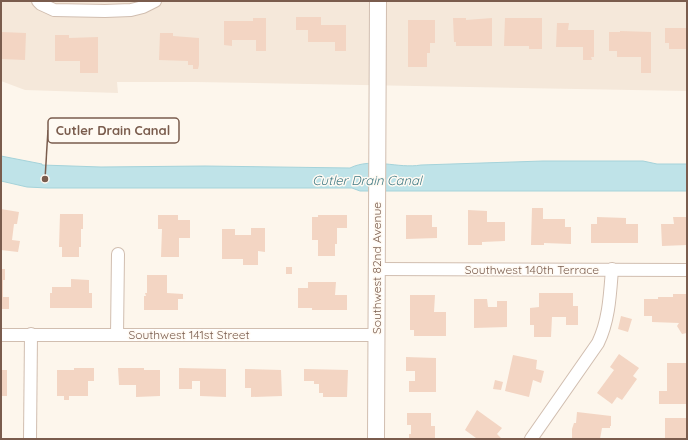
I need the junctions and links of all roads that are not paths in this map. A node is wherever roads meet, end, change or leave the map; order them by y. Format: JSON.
{"nodes":[{"id":1,"x":155,"y":1,"type":"edge"},
{"id":2,"x":378,"y":1,"type":"edge"},
{"id":3,"x":39,"y":3,"type":"edge"},
{"id":4,"x":118,"y":254,"type":"dead end"},
{"id":5,"x":377,"y":269,"type":"junction"},
{"id":6,"x":612,"y":269,"type":"junction"},
{"id":7,"x":687,"y":270,"type":"edge"},
{"id":8,"x":31,"y":334,"type":"junction"},
{"id":9,"x":1,"y":335,"type":"edge"},
{"id":10,"x":117,"y":335,"type":"junction"},
{"id":11,"x":377,"y":335,"type":"junction"},
{"id":12,"x":30,"y":439,"type":"edge"},
{"id":13,"x":376,"y":439,"type":"edge"},
{"id":14,"x":530,"y":439,"type":"edge"}],
"edges":[{"from":1,"to":3,"type":"street"},
{"from":2,"to":5,"type":"street","name":"Southwest 82nd Avenue"},
{"from":4,"to":10,"type":"street"},
{"from":5,"to":6,"type":"street","name":"Southwest 140th Terrace"},
{"from":5,"to":11,"type":"street","name":"Southwest 82nd Avenue"},
{"from":6,"to":7,"type":"street","name":"Southwest 140th Terrace"},
{"from":6,"to":14,"type":"street"},
{"from":8,"to":9,"type":"street","name":"Southwest 141st Street"},
{"from":8,"to":10,"type":"street","name":"Southwest 141st Street"},
{"from":8,"to":12,"type":"street"},
{"from":10,"to":11,"type":"street","name":"Southwest 141st Street"},
{"from":11,"to":13,"type":"street","name":"Southwest 82nd Avenue"}]}
